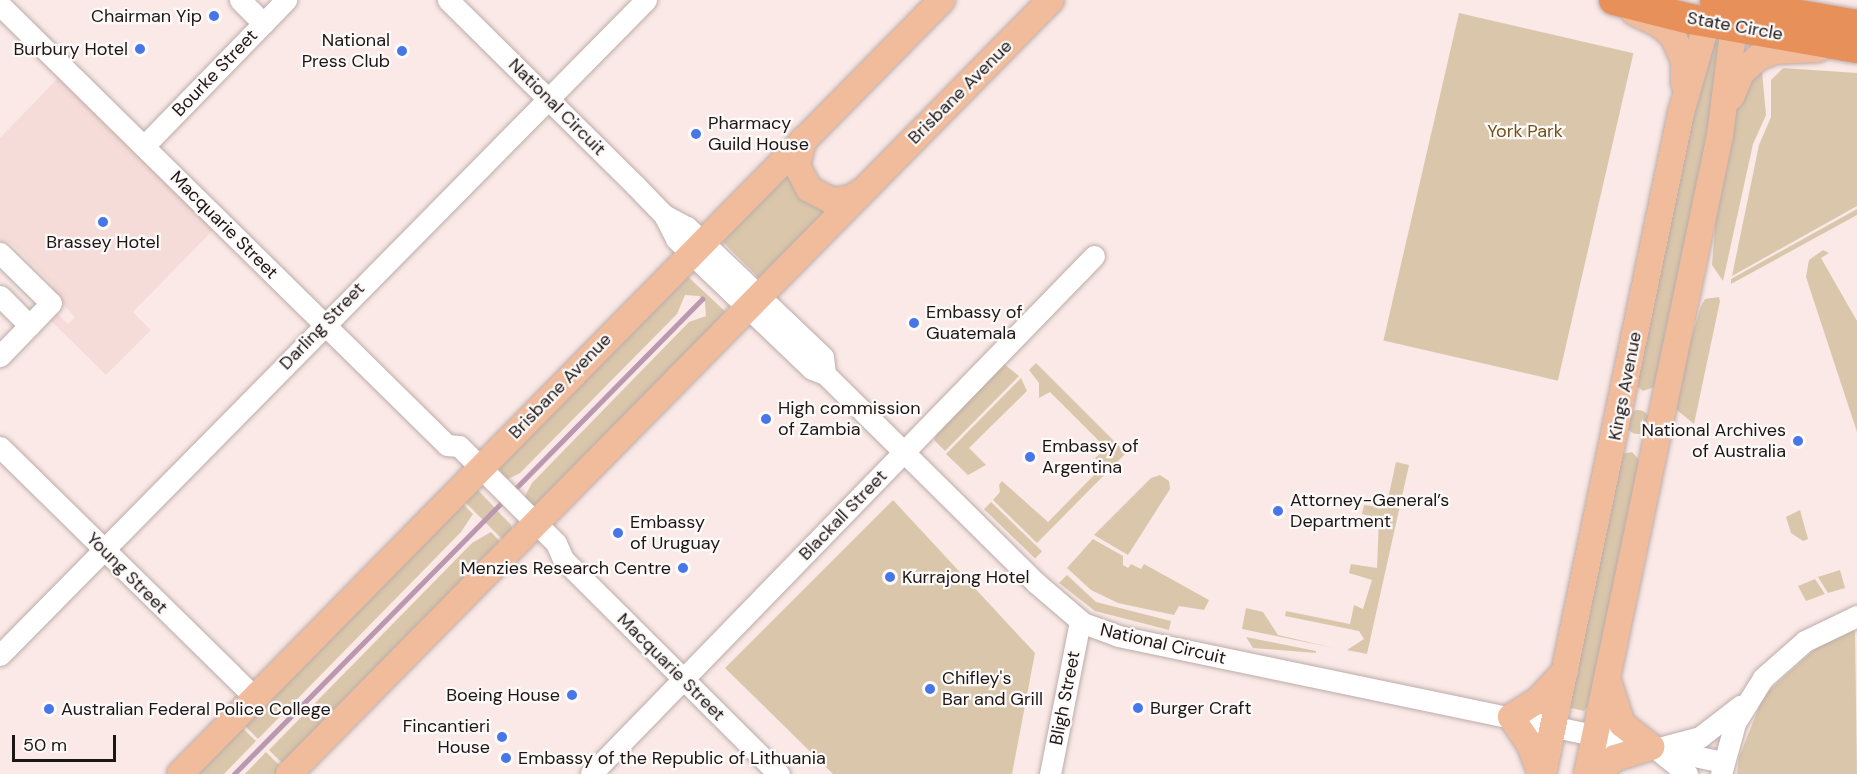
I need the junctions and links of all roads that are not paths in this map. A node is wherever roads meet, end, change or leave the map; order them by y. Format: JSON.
{"nodes":[{"id":1,"x":240,"y":0,"type":"edge"},
{"id":2,"x":286,"y":0,"type":"edge"},
{"id":3,"x":448,"y":0,"type":"edge"},
{"id":4,"x":646,"y":0,"type":"edge"},
{"id":5,"x":942,"y":0,"type":"edge"},
{"id":6,"x":1051,"y":0,"type":"edge"},
{"id":7,"x":1606,"y":0,"type":"edge"},
{"id":8,"x":1614,"y":0,"type":"edge"},
{"id":9,"x":0,"y":5,"type":"edge"},
{"id":10,"x":1784,"y":6,"type":"edge"},
{"id":11,"x":1724,"y":8,"type":"edge"},
{"id":12,"x":263,"y":23,"type":"junction"},
{"id":13,"x":1855,"y":40,"type":"edge"},
{"id":14,"x":547,"y":97,"type":"junction"},
{"id":15,"x":1681,"y":113,"type":"junction"},
{"id":16,"x":1720,"y":135,"type":"junction"},
{"id":17,"x":803,"y":140,"type":"junction"},
{"id":18,"x":144,"y":146,"type":"junction"},
{"id":19,"x":863,"y":190,"type":"junction"},
{"id":20,"x":696,"y":247,"type":"junction"},
{"id":21,"x":0,"y":253,"type":"edge"},
{"id":22,"x":1094,"y":256,"type":"dead end"},
{"id":23,"x":0,"y":296,"type":"edge"},
{"id":24,"x":753,"y":302,"type":"junction"},
{"id":25,"x":324,"y":325,"type":"junction"},
{"id":26,"x":30,"y":326,"type":"junction"},
{"id":27,"x":0,"y":356,"type":"edge"},
{"id":28,"x":1622,"y":401,"type":"junction"},
{"id":29,"x":1663,"y":408,"type":"junction"},
{"id":30,"x":1614,"y":440,"type":"junction"},
{"id":31,"x":0,"y":447,"type":"edge"},
{"id":32,"x":1655,"y":447,"type":"junction"},
{"id":33,"x":904,"y":453,"type":"junction"},
{"id":34,"x":475,"y":473,"type":"junction"},
{"id":35,"x":531,"y":528,"type":"junction"},
{"id":36,"x":103,"y":549,"type":"junction"},
{"id":37,"x":1857,"y":616,"type":"edge"},
{"id":38,"x":1080,"y":621,"type":"junction"},
{"id":39,"x":0,"y":655,"type":"edge"},
{"id":40,"x":1565,"y":670,"type":"junction"},
{"id":41,"x":683,"y":679,"type":"junction"},
{"id":42,"x":1608,"y":680,"type":"junction"},
{"id":43,"x":255,"y":698,"type":"junction"},
{"id":44,"x":1747,"y":700,"type":"junction"},
{"id":45,"x":1511,"y":717,"type":"junction"},
{"id":46,"x":1553,"y":726,"type":"junction"},
{"id":47,"x":1595,"y":736,"type":"junction"},
{"id":48,"x":1654,"y":748,"type":"junction"},
{"id":49,"x":1722,"y":768,"type":"edge"},
{"id":50,"x":180,"y":774,"type":"edge"},
{"id":51,"x":289,"y":774,"type":"edge"},
{"id":52,"x":591,"y":774,"type":"edge"},
{"id":53,"x":779,"y":774,"type":"edge"},
{"id":54,"x":1050,"y":774,"type":"edge"},
{"id":55,"x":1542,"y":774,"type":"edge"},
{"id":56,"x":1587,"y":774,"type":"edge"},
{"id":57,"x":1596,"y":774,"type":"edge"},
{"id":58,"x":1687,"y":774,"type":"edge"}],
"edges":[{"from":1,"to":12,"type":"street"},
{"from":2,"to":12,"type":"street","name":"Bourke Street"},
{"from":3,"to":14,"type":"street","name":"National Circuit"},
{"from":4,"to":14,"type":"street","name":"Darling Street"},
{"from":5,"to":17,"type":"main road","name":"Brisbane Avenue"},
{"from":6,"to":19,"type":"main road","name":"Brisbane Avenue"},
{"from":7,"to":15,"type":"main road"},
{"from":8,"to":11,"type":"highway","name":"State Circle"},
{"from":9,"to":18,"type":"street","name":"Macquarie Street"},
{"from":10,"to":11,"type":"highway","name":"State Circle"},
{"from":10,"to":13,"type":"highway","name":"State Circle"},
{"from":11,"to":13,"type":"highway","name":"State Circle"},
{"from":11,"to":15,"type":"main road","name":"Kings Avenue"},
{"from":11,"to":16,"type":"main road"},
{"from":12,"to":18,"type":"street","name":"Bourke Street"},
{"from":13,"to":16,"type":"main road"},
{"from":14,"to":20,"type":"street","name":"National Circuit"},
{"from":14,"to":25,"type":"street","name":"Darling Street"},
{"from":15,"to":28,"type":"main road","name":"Kings Avenue"},
{"from":16,"to":29,"type":"main road"},
{"from":17,"to":19,"type":"main road"},
{"from":17,"to":20,"type":"main road","name":"Brisbane Avenue"},
{"from":18,"to":25,"type":"street","name":"Macquarie Street"},
{"from":19,"to":24,"type":"main road","name":"Brisbane Avenue"},
{"from":20,"to":24,"type":"street","name":"National Circuit"},
{"from":20,"to":34,"type":"main road","name":"Brisbane Avenue"},
{"from":21,"to":26,"type":"street"},
{"from":22,"to":33,"type":"street","name":"Blackall Street"},
{"from":23,"to":26,"type":"street"},
{"from":24,"to":33,"type":"street","name":"National Circuit"},
{"from":24,"to":35,"type":"main road","name":"Brisbane Avenue"},
{"from":25,"to":34,"type":"street","name":"Macquarie Street"},
{"from":25,"to":36,"type":"street","name":"Darling Street"},
{"from":26,"to":27,"type":"street"},
{"from":28,"to":29,"type":"main road"},
{"from":28,"to":30,"type":"main road","name":"Kings Avenue"},
{"from":29,"to":32,"type":"main road"},
{"from":30,"to":32,"type":"main road"},
{"from":30,"to":40,"type":"main road","name":"Kings Avenue"},
{"from":31,"to":36,"type":"street","name":"Young Street"},
{"from":32,"to":42,"type":"main road"},
{"from":33,"to":38,"type":"street","name":"National Circuit"},
{"from":33,"to":41,"type":"street","name":"Blackall Street"},
{"from":34,"to":35,"type":"street","name":"Macquarie Street"},
{"from":34,"to":43,"type":"main road","name":"Brisbane Avenue"},
{"from":35,"to":41,"type":"street","name":"Macquarie Street"},
{"from":35,"to":51,"type":"main road","name":"Brisbane Avenue"},
{"from":36,"to":39,"type":"street","name":"Darling Street"},
{"from":36,"to":43,"type":"street","name":"Young Street"},
{"from":37,"to":44,"type":"street"},
{"from":38,"to":45,"type":"street","name":"National Circuit"},
{"from":38,"to":54,"type":"street","name":"Bligh Street"},
{"from":40,"to":45,"type":"main road"},
{"from":40,"to":46,"type":"main road","name":"Kings Avenue"},
{"from":41,"to":52,"type":"street","name":"Blackall Street"},
{"from":41,"to":53,"type":"street","name":"Macquarie Street"},
{"from":42,"to":47,"type":"main road"},
{"from":42,"to":48,"type":"main road"},
{"from":43,"to":50,"type":"main road","name":"Brisbane Avenue"},
{"from":44,"to":48,"type":"street"},
{"from":44,"to":49,"type":"street"},
{"from":45,"to":46,"type":"street","name":"National Circuit"},
{"from":45,"to":55,"type":"main road"},
{"from":46,"to":47,"type":"street","name":"National Circuit"},
{"from":46,"to":55,"type":"main road","name":"Kings Avenue"},
{"from":47,"to":48,"type":"street","name":"National Circuit"},
{"from":47,"to":56,"type":"main road"},
{"from":48,"to":49,"type":"street","name":"National Circuit"},
{"from":48,"to":57,"type":"main road"},
{"from":48,"to":58,"type":"street"}]}
